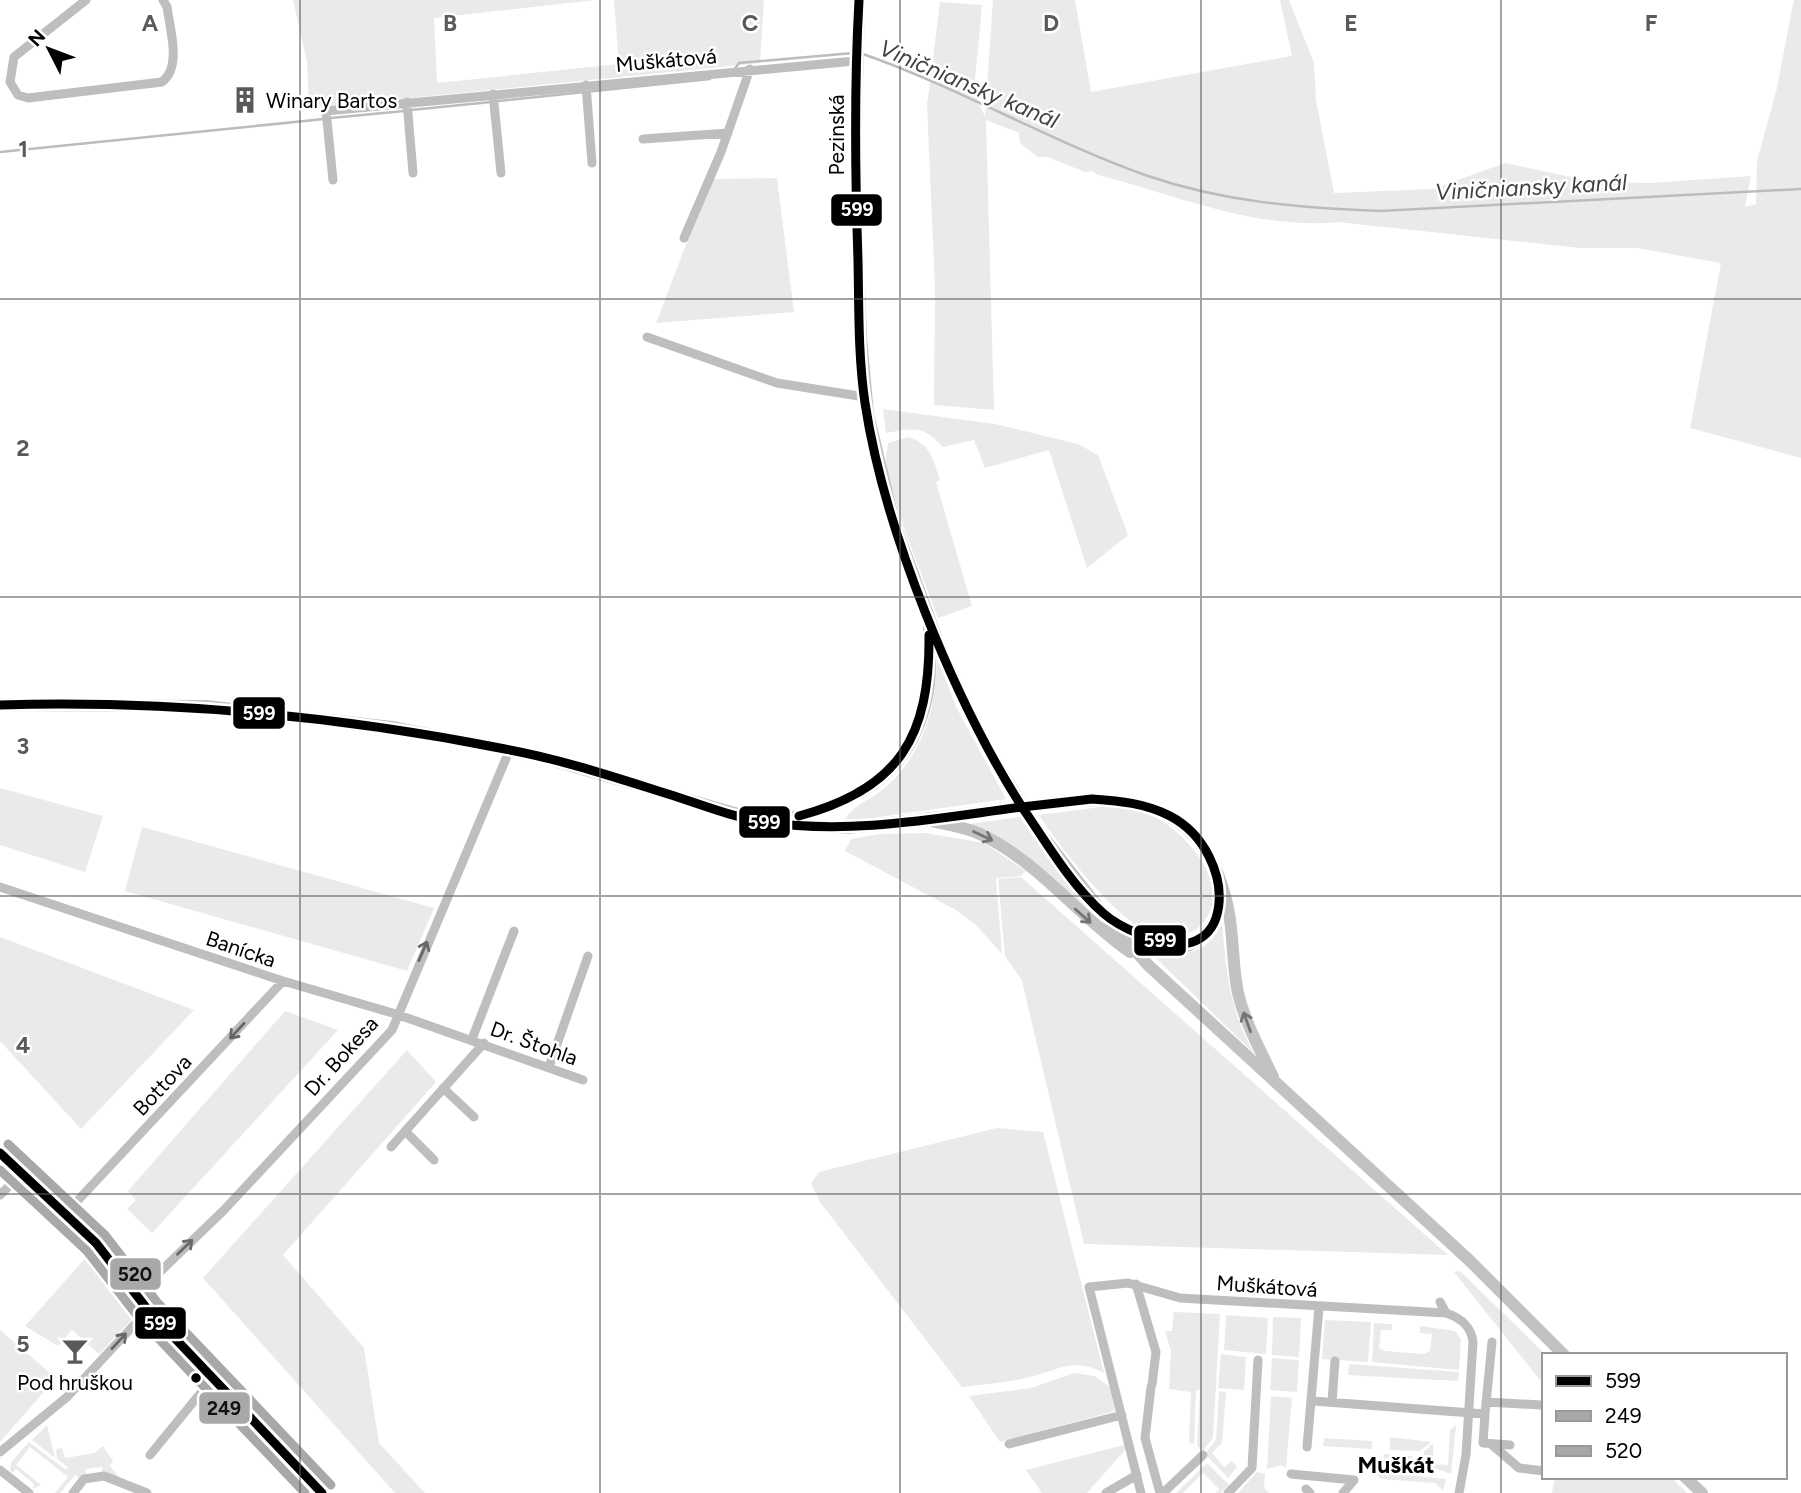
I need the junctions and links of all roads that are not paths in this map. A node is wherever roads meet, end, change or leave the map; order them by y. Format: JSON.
{"nodes":[{"id":1,"x":86,"y":0,"type":"edge"},
{"id":2,"x":163,"y":0,"type":"edge"},
{"id":3,"x":859,"y":0,"type":"edge"},
{"id":4,"x":856,"y":55,"type":"junction"},
{"id":5,"x":750,"y":69,"type":"junction"},
{"id":6,"x":586,"y":85,"type":"junction"},
{"id":7,"x":493,"y":94,"type":"junction"},
{"id":8,"x":407,"y":102,"type":"junction"},
{"id":9,"x":728,"y":133,"type":"junction"},
{"id":10,"x":643,"y":139,"type":"dead end"},
{"id":11,"x":592,"y":163,"type":"dead end"},
{"id":12,"x":413,"y":173,"type":"dead end"},
{"id":13,"x":501,"y":173,"type":"dead end"},
{"id":14,"x":333,"y":180,"type":"dead end"},
{"id":15,"x":684,"y":238,"type":"dead end"},
{"id":16,"x":647,"y":337,"type":"dead end"},
{"id":17,"x":865,"y":397,"type":"junction"},
{"id":18,"x":929,"y":616,"type":"junction"},
{"id":19,"x":0,"y":705,"type":"edge"},
{"id":20,"x":510,"y":750,"type":"junction"},
{"id":21,"x":925,"y":820,"type":"junction"},
{"id":22,"x":769,"y":823,"type":"junction"},
{"id":23,"x":1219,"y":881,"type":"junction"},
{"id":24,"x":0,"y":887,"type":"edge"},
{"id":25,"x":1102,"y":912,"type":"junction"},
{"id":26,"x":514,"y":931,"type":"dead end"},
{"id":27,"x":588,"y":956,"type":"dead end"},
{"id":28,"x":1149,"y":965,"type":"junction"},
{"id":29,"x":284,"y":981,"type":"junction"},
{"id":30,"x":396,"y":1014,"type":"junction"},
{"id":31,"x":472,"y":1039,"type":"junction"},
{"id":32,"x":484,"y":1043,"type":"junction"},
{"id":33,"x":549,"y":1067,"type":"junction"},
{"id":34,"x":583,"y":1080,"type":"dead end"},
{"id":35,"x":1277,"y":1083,"type":"junction"},
{"id":36,"x":443,"y":1088,"type":"junction"},
{"id":37,"x":474,"y":1116,"type":"dead end"},
{"id":38,"x":405,"y":1131,"type":"junction"},
{"id":39,"x":391,"y":1147,"type":"dead end"},
{"id":40,"x":0,"y":1153,"type":"edge"},
{"id":41,"x":434,"y":1160,"type":"dead end"},
{"id":42,"x":21,"y":1174,"type":"junction"},
{"id":43,"x":0,"y":1195,"type":"edge"},
{"id":44,"x":66,"y":1213,"type":"junction"},
{"id":45,"x":1136,"y":1284,"type":"junction"},
{"id":46,"x":136,"y":1295,"type":"junction"},
{"id":47,"x":1440,"y":1302,"type":"dead end"},
{"id":48,"x":1319,"y":1307,"type":"junction"},
{"id":49,"x":148,"y":1310,"type":"junction"},
{"id":50,"x":1446,"y":1313,"type":"junction"},
{"id":51,"x":1492,"y":1342,"type":"dead end"},
{"id":52,"x":1562,"y":1353,"type":"edge"},
{"id":53,"x":1258,"y":1360,"type":"dead end"},
{"id":54,"x":1335,"y":1361,"type":"dead end"},
{"id":55,"x":208,"y":1384,"type":"dead end"},
{"id":56,"x":1313,"y":1401,"type":"junction"},
{"id":57,"x":1332,"y":1402,"type":"junction"},
{"id":58,"x":1486,"y":1402,"type":"junction"},
{"id":59,"x":1541,"y":1405,"type":"dead end"},
{"id":60,"x":1469,"y":1412,"type":"junction"},
{"id":61,"x":1485,"y":1414,"type":"junction"},
{"id":62,"x":1122,"y":1415,"type":"junction"},
{"id":63,"x":1009,"y":1444,"type":"dead end"},
{"id":64,"x":1491,"y":1444,"type":"junction"},
{"id":65,"x":1510,"y":1445,"type":"dead end"},
{"id":66,"x":1307,"y":1447,"type":"dead end"},
{"id":67,"x":0,"y":1452,"type":"edge"},
{"id":68,"x":149,"y":1455,"type":"dead end"},
{"id":69,"x":1203,"y":1455,"type":"dead end"},
{"id":70,"x":0,"y":1470,"type":"edge"},
{"id":71,"x":1542,"y":1471,"type":"edge"},
{"id":72,"x":1291,"y":1474,"type":"dead end"},
{"id":73,"x":1137,"y":1475,"type":"junction"},
{"id":74,"x":1687,"y":1479,"type":"edge"},
{"id":75,"x":29,"y":1493,"type":"edge"},
{"id":76,"x":73,"y":1493,"type":"edge"},
{"id":77,"x":147,"y":1493,"type":"edge"},
{"id":78,"x":322,"y":1493,"type":"edge"},
{"id":79,"x":1106,"y":1493,"type":"edge"},
{"id":80,"x":1141,"y":1493,"type":"edge"},
{"id":81,"x":1162,"y":1493,"type":"edge"},
{"id":82,"x":1228,"y":1493,"type":"edge"},
{"id":83,"x":1343,"y":1493,"type":"edge"},
{"id":84,"x":1459,"y":1493,"type":"edge"},
{"id":85,"x":1702,"y":1493,"type":"edge"}],
"edges":[{"from":1,"to":2,"type":"street"},
{"from":3,"to":4,"type":"main road","name":"Pezinská"},
{"from":4,"to":5,"type":"street","name":"Muškátová"},
{"from":4,"to":17,"type":"main road","name":"Pezinská"},
{"from":5,"to":6,"type":"street","name":"Muškátová"},
{"from":5,"to":9,"type":"street"},
{"from":6,"to":7,"type":"street","name":"Muškátová"},
{"from":6,"to":11,"type":"street"},
{"from":7,"to":8,"type":"street","name":"Muškátová"},
{"from":7,"to":13,"type":"street"},
{"from":8,"to":12,"type":"street"},
{"from":8,"to":14,"type":"street","name":"Muškátová"},
{"from":9,"to":10,"type":"street"},
{"from":9,"to":15,"type":"street"},
{"from":16,"to":17,"type":"street"},
{"from":17,"to":18,"type":"main road","name":"Pezinská"},
{"from":18,"to":22,"type":"main road"},
{"from":18,"to":25,"type":"main road","name":"Pezinská"},
{"from":19,"to":20,"type":"main road"},
{"from":20,"to":22,"type":"main road"},
{"from":30,"to":20,"type":"street","name":"Dr. Bokesa","one_way":true},
{"from":21,"to":22,"type":"main road"},
{"from":21,"to":23,"type":"main road","bridge":true},
{"from":21,"to":28,"type":"main road","one_way":true},
{"from":23,"to":25,"type":"main road"},
{"from":35,"to":23,"type":"main road","one_way":true},
{"from":24,"to":29,"type":"street","name":"Banícka"},
{"from":25,"to":28,"type":"main road","name":"Pezinská"},
{"from":26,"to":31,"type":"street"},
{"from":27,"to":33,"type":"street"},
{"from":28,"to":35,"type":"main road"},
{"from":29,"to":30,"type":"street","name":"Banícka"},
{"from":29,"to":44,"type":"street","name":"Bottova","one_way":true},
{"from":30,"to":31,"type":"street","name":"Banícka"},
{"from":46,"to":30,"type":"street","name":"Dr. Bokesa","one_way":true},
{"from":31,"to":32,"type":"street","name":"Dr. Štohla"},
{"from":32,"to":33,"type":"street","name":"Dr. Štohla"},
{"from":32,"to":36,"type":"street"},
{"from":33,"to":34,"type":"street","name":"Dr. Štohla"},
{"from":35,"to":52,"type":"main road"},
{"from":36,"to":37,"type":"street"},
{"from":36,"to":38,"type":"street"},
{"from":38,"to":39,"type":"street"},
{"from":38,"to":41,"type":"street"},
{"from":40,"to":42,"type":"street"},
{"from":42,"to":43,"type":"street"},
{"from":42,"to":44,"type":"street"},
{"from":44,"to":46,"type":"street"},
{"from":45,"to":48,"type":"street","name":"Muškátová"},
{"from":45,"to":62,"type":"street","name":"Muškátová"},
{"from":45,"to":81,"type":"street"},
{"from":46,"to":49,"type":"street"},
{"from":47,"to":50,"type":"street"},
{"from":48,"to":50,"type":"street","name":"Muškátová"},
{"from":48,"to":56,"type":"street"},
{"from":67,"to":49,"type":"street","one_way":true},
{"from":49,"to":78,"type":"street"},
{"from":50,"to":60,"type":"street"},
{"from":51,"to":58,"type":"street"},
{"from":53,"to":82,"type":"street"},
{"from":54,"to":57,"type":"street"},
{"from":55,"to":68,"type":"street"},
{"from":56,"to":57,"type":"street"},
{"from":56,"to":66,"type":"street"},
{"from":57,"to":60,"type":"street"},
{"from":58,"to":59,"type":"street"},
{"from":58,"to":61,"type":"street"},
{"from":60,"to":61,"type":"street"},
{"from":60,"to":84,"type":"street"},
{"from":61,"to":64,"type":"street"},
{"from":62,"to":63,"type":"street"},
{"from":62,"to":73,"type":"street"},
{"from":64,"to":65,"type":"street"},
{"from":64,"to":71,"type":"street"},
{"from":69,"to":81,"type":"street"},
{"from":70,"to":75,"type":"street"},
{"from":72,"to":83,"type":"street"},
{"from":73,"to":79,"type":"street"},
{"from":73,"to":80,"type":"street"},
{"from":74,"to":85,"type":"main road"},
{"from":76,"to":77,"type":"street"}]}
